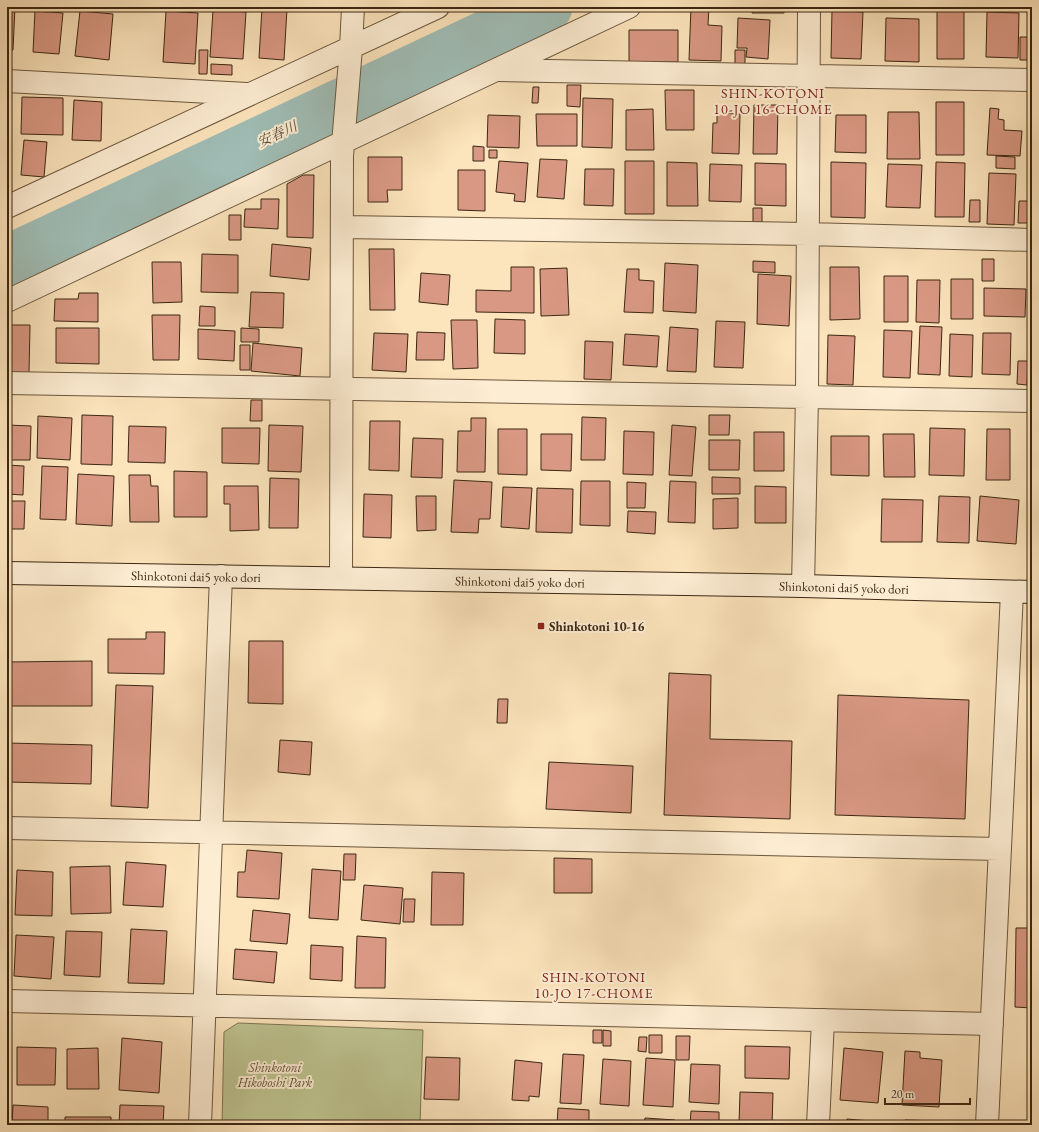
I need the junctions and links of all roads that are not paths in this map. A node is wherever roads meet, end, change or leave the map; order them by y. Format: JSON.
{"nodes":[{"id":1,"x":353,"y":7,"type":"edge"},
{"id":2,"x":438,"y":7,"type":"edge"},
{"id":3,"x":629,"y":7,"type":"edge"},
{"id":4,"x":809,"y":7,"type":"edge"},
{"id":5,"x":351,"y":48,"type":"junction"},
{"id":6,"x":494,"y":70,"type":"junction"},
{"id":7,"x":809,"y":76,"type":"junction"},
{"id":8,"x":1032,"y":80,"type":"edge"},
{"id":9,"x":7,"y":81,"type":"edge"},
{"id":10,"x":250,"y":95,"type":"junction"},
{"id":11,"x":344,"y":133,"type":"junction"},
{"id":12,"x":7,"y":208,"type":"edge"},
{"id":13,"x":342,"y":227,"type":"junction"},
{"id":14,"x":807,"y":234,"type":"junction"},
{"id":15,"x":1032,"y":240,"type":"edge"},
{"id":16,"x":7,"y":301,"type":"edge"},
{"id":17,"x":7,"y":383,"type":"edge"},
{"id":18,"x":341,"y":388,"type":"junction"},
{"id":19,"x":807,"y":398,"type":"junction"},
{"id":20,"x":1032,"y":401,"type":"edge"},
{"id":21,"x":7,"y":573,"type":"edge"},
{"id":22,"x":221,"y":576,"type":"junction"},
{"id":23,"x":341,"y":578,"type":"junction"},
{"id":24,"x":803,"y":586,"type":"junction"},
{"id":25,"x":1022,"y":592,"type":"edge"},
{"id":26,"x":7,"y":828,"type":"edge"},
{"id":27,"x":212,"y":832,"type":"junction"},
{"id":28,"x":999,"y":849,"type":"junction"},
{"id":29,"x":7,"y":1001,"type":"edge"},
{"id":30,"x":205,"y":1006,"type":"junction"},
{"id":31,"x":823,"y":1020,"type":"junction"},
{"id":32,"x":992,"y":1024,"type":"junction"},
{"id":33,"x":200,"y":1125,"type":"edge"},
{"id":34,"x":818,"y":1125,"type":"edge"},
{"id":35,"x":987,"y":1125,"type":"edge"}],
"edges":[{"from":1,"to":5,"type":"street"},
{"from":2,"to":5,"type":"street"},
{"from":3,"to":6,"type":"street"},
{"from":4,"to":7,"type":"street"},
{"from":5,"to":10,"type":"street"},
{"from":5,"to":11,"type":"street"},
{"from":6,"to":7,"type":"street"},
{"from":6,"to":11,"type":"street"},
{"from":7,"to":8,"type":"street"},
{"from":7,"to":14,"type":"street"},
{"from":9,"to":10,"type":"street"},
{"from":10,"to":12,"type":"street"},
{"from":11,"to":13,"type":"street"},
{"from":11,"to":16,"type":"street"},
{"from":13,"to":14,"type":"street"},
{"from":13,"to":18,"type":"street"},
{"from":14,"to":15,"type":"street"},
{"from":14,"to":19,"type":"street"},
{"from":17,"to":18,"type":"street"},
{"from":18,"to":19,"type":"street"},
{"from":18,"to":23,"type":"street"},
{"from":19,"to":20,"type":"street"},
{"from":19,"to":24,"type":"street"},
{"from":21,"to":22,"type":"street","name":"Shinkotoni dai5 yoko dori"},
{"from":22,"to":23,"type":"street","name":"Shinkotoni dai5 yoko dori"},
{"from":22,"to":27,"type":"street"},
{"from":23,"to":24,"type":"street","name":"Shinkotoni dai5 yoko dori"},
{"from":24,"to":25,"type":"street","name":"Shinkotoni dai5 yoko dori"},
{"from":25,"to":28,"type":"street"},
{"from":26,"to":27,"type":"street"},
{"from":27,"to":28,"type":"street"},
{"from":27,"to":30,"type":"street"},
{"from":28,"to":32,"type":"street"},
{"from":29,"to":30,"type":"street"},
{"from":30,"to":31,"type":"street"},
{"from":30,"to":33,"type":"street"},
{"from":31,"to":32,"type":"street"},
{"from":31,"to":34,"type":"street"},
{"from":32,"to":35,"type":"street"}]}
